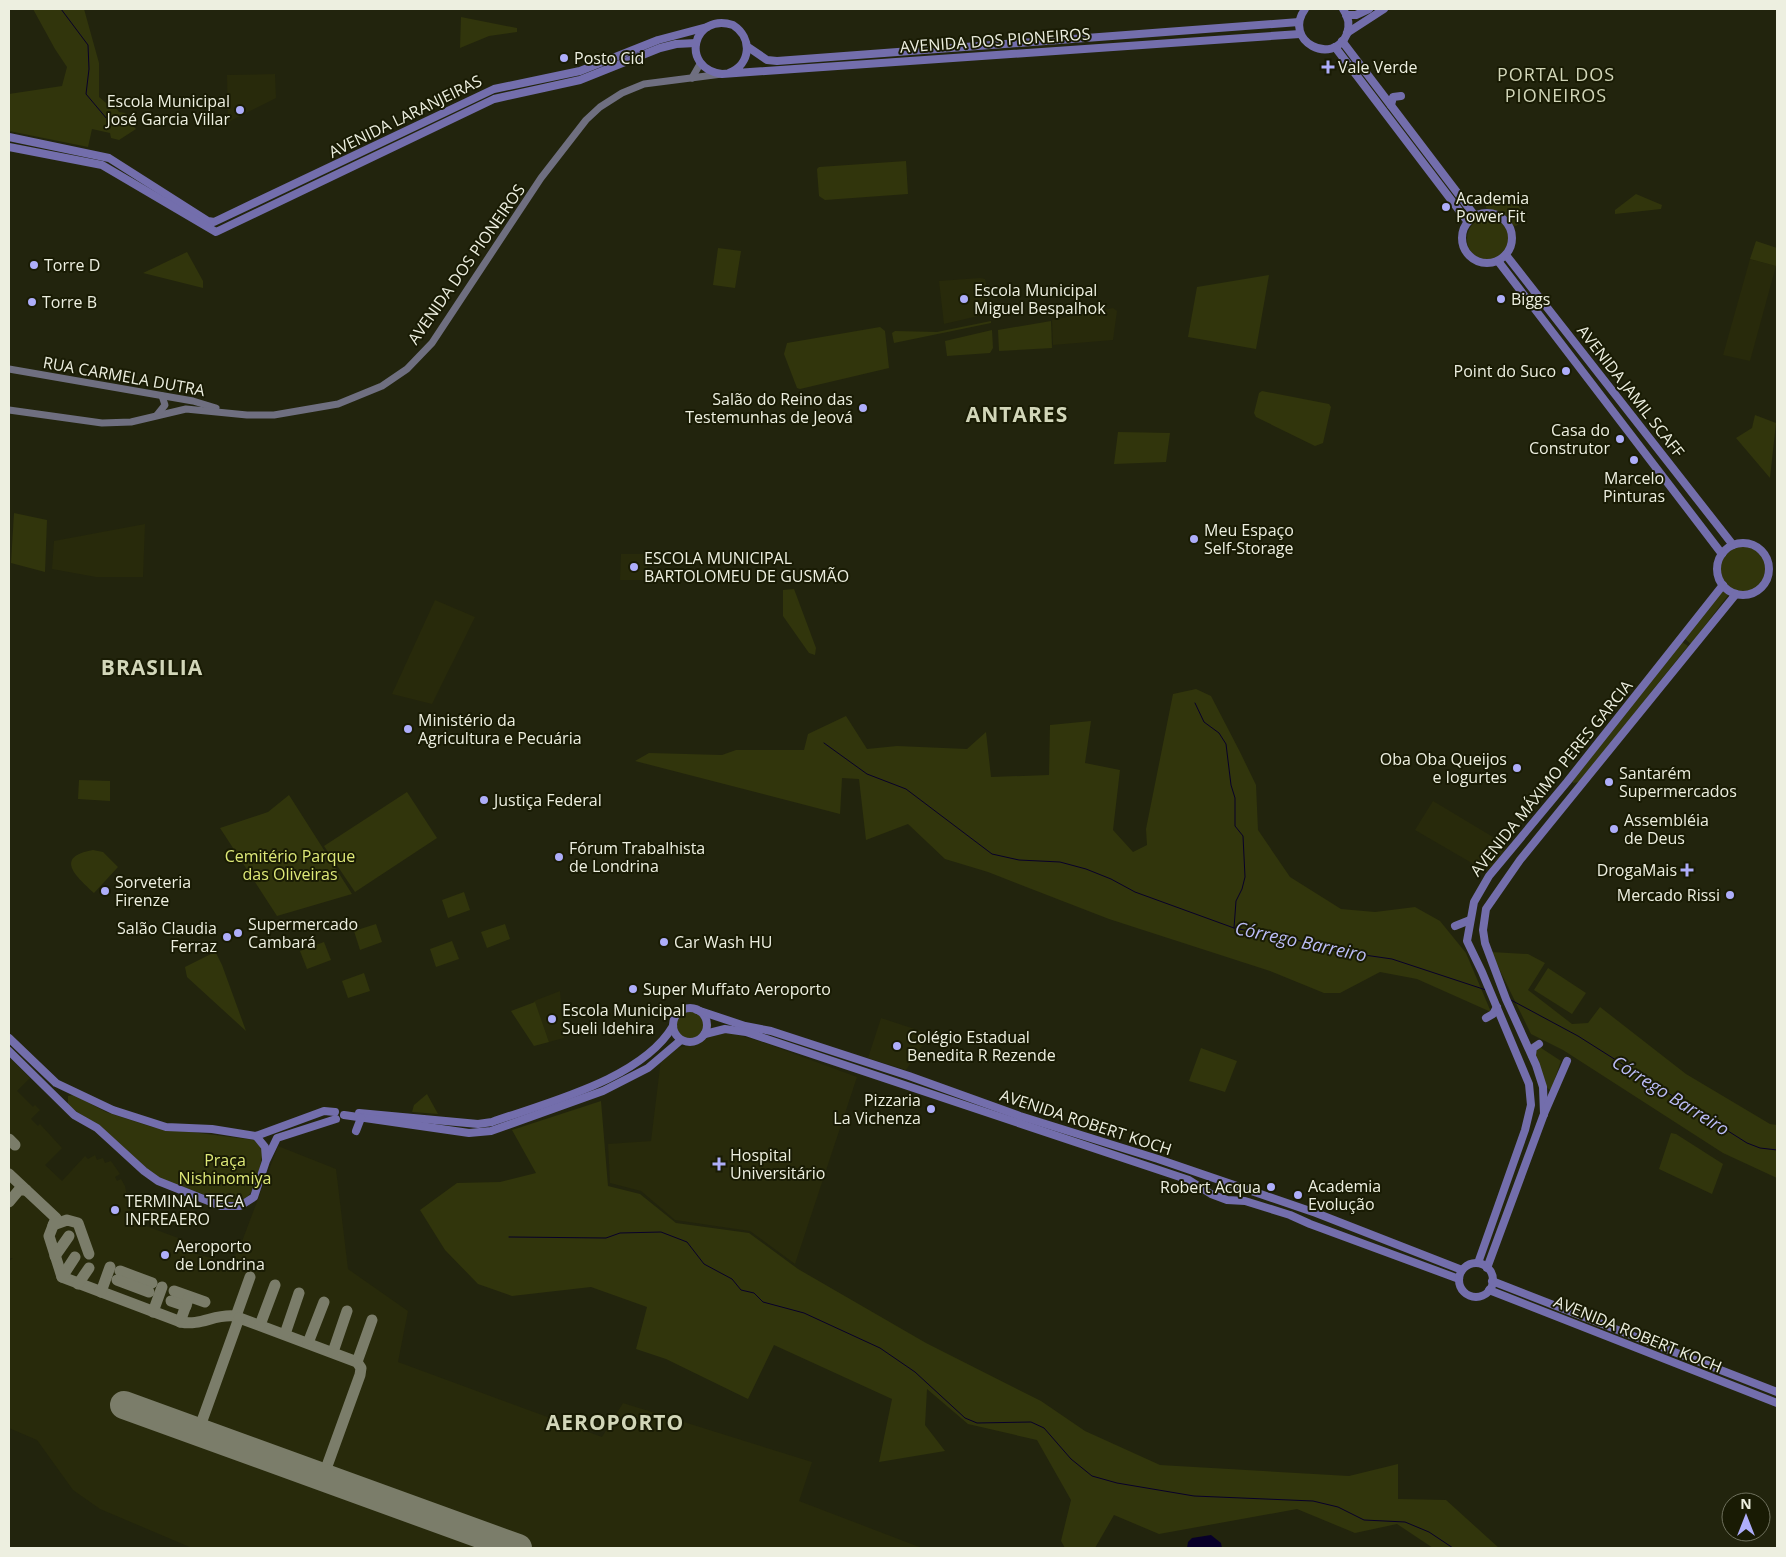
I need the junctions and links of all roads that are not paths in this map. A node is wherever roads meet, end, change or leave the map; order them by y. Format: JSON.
{"nodes":[{"id":1,"x":1305,"y":9,"type":"edge"},
{"id":2,"x":1369,"y":9,"type":"edge"},
{"id":3,"x":1384,"y":9,"type":"edge"},
{"id":4,"x":1344,"y":12,"type":"edge"},
{"id":5,"x":1299,"y":22,"type":"junction"},
{"id":6,"x":707,"y":27,"type":"junction"},
{"id":7,"x":1347,"y":33,"type":"junction"},
{"id":8,"x":1300,"y":34,"type":"junction"},
{"id":9,"x":1342,"y":41,"type":"junction"},
{"id":10,"x":696,"y":43,"type":"junction"},
{"id":11,"x":748,"y":47,"type":"junction"},
{"id":12,"x":1335,"y":47,"type":"junction"},
{"id":13,"x":700,"y":64,"type":"junction"},
{"id":14,"x":726,"y":74,"type":"junction"},
{"id":15,"x":692,"y":78,"type":"junction"},
{"id":16,"x":1401,"y":96,"type":"dead end"},
{"id":17,"x":1391,"y":105,"type":"junction"},
{"id":18,"x":9,"y":137,"type":"edge"},
{"id":19,"x":9,"y":147,"type":"edge"},
{"id":20,"x":1475,"y":216,"type":"junction"},
{"id":21,"x":1468,"y":222,"type":"junction"},
{"id":22,"x":1506,"y":255,"type":"junction"},
{"id":23,"x":1498,"y":261,"type":"junction"},
{"id":24,"x":9,"y":369,"type":"edge"},
{"id":25,"x":162,"y":396,"type":"junction"},
{"id":26,"x":193,"y":401,"type":"junction"},
{"id":27,"x":186,"y":409,"type":"junction"},
{"id":28,"x":9,"y":410,"type":"edge"},
{"id":29,"x":233,"y":413,"type":"junction"},
{"id":30,"x":155,"y":417,"type":"junction"},
{"id":31,"x":1733,"y":545,"type":"junction"},
{"id":32,"x":1722,"y":554,"type":"junction"},
{"id":33,"x":1723,"y":585,"type":"junction"},
{"id":34,"x":1736,"y":594,"type":"junction"},
{"id":35,"x":1470,"y":920,"type":"junction"},
{"id":36,"x":1456,"y":926,"type":"dead end"},
{"id":37,"x":1497,"y":1007,"type":"junction"},
{"id":38,"x":697,"y":1010,"type":"junction"},
{"id":39,"x":1486,"y":1018,"type":"dead end"},
{"id":40,"x":673,"y":1026,"type":"junction"},
{"id":41,"x":768,"y":1030,"type":"junction"},
{"id":42,"x":705,"y":1034,"type":"junction"},
{"id":43,"x":9,"y":1038,"type":"edge"},
{"id":44,"x":681,"y":1040,"type":"junction"},
{"id":45,"x":766,"y":1040,"type":"junction"},
{"id":46,"x":1539,"y":1044,"type":"dead end"},
{"id":47,"x":9,"y":1050,"type":"edge"},
{"id":48,"x":1532,"y":1054,"type":"junction"},
{"id":49,"x":1567,"y":1061,"type":"dead end"},
{"id":50,"x":40,"y":1082,"type":"junction"},
{"id":51,"x":56,"y":1083,"type":"junction"},
{"id":52,"x":67,"y":1088,"type":"junction"},
{"id":53,"x":62,"y":1102,"type":"junction"},
{"id":54,"x":401,"y":1108,"type":"dead end"},
{"id":55,"x":1544,"y":1114,"type":"junction"},
{"id":56,"x":339,"y":1115,"type":"junction"},
{"id":57,"x":399,"y":1117,"type":"junction"},
{"id":58,"x":360,"y":1118,"type":"junction"},
{"id":59,"x":288,"y":1130,"type":"junction"},
{"id":60,"x":356,"y":1131,"type":"dead end"},
{"id":61,"x":256,"y":1136,"type":"junction"},
{"id":62,"x":266,"y":1160,"type":"junction"},
{"id":63,"x":1229,"y":1185,"type":"junction"},
{"id":64,"x":1227,"y":1200,"type":"junction"},
{"id":65,"x":1497,"y":1205,"type":"junction"},
{"id":66,"x":1506,"y":1216,"type":"junction"},
{"id":67,"x":1478,"y":1263,"type":"junction"},
{"id":68,"x":1487,"y":1268,"type":"junction"},
{"id":69,"x":1462,"y":1270,"type":"junction"},
{"id":70,"x":1459,"y":1279,"type":"junction"},
{"id":71,"x":1492,"y":1281,"type":"junction"},
{"id":72,"x":1489,"y":1290,"type":"junction"},
{"id":73,"x":1777,"y":1392,"type":"edge"},
{"id":74,"x":1777,"y":1403,"type":"edge"}],
"edges":[{"from":1,"to":5,"type":"main road"},
{"from":2,"to":4,"type":"main road"},
{"from":3,"to":7,"type":"main road"},
{"from":4,"to":7,"type":"main road"},
{"from":5,"to":8,"type":"main road"},
{"from":5,"to":11,"type":"main road","name":"AVENIDA DOS PIONEIROS"},
{"from":6,"to":10,"type":"main road"},
{"from":6,"to":11,"type":"main road"},
{"from":6,"to":18,"type":"main road","name":"AVENIDA LARANJEIRAS"},
{"from":7,"to":9,"type":"main road"},
{"from":8,"to":12,"type":"main road"},
{"from":8,"to":14,"type":"main road","name":"AVENIDA DOS PIONEIROS"},
{"from":9,"to":12,"type":"main road"},
{"from":9,"to":17,"type":"main road"},
{"from":10,"to":13,"type":"main road"},
{"from":10,"to":19,"type":"main road","name":"AVENIDA LARANJEIRAS"},
{"from":11,"to":14,"type":"main road"},
{"from":12,"to":21,"type":"main road"},
{"from":13,"to":14,"type":"main road"},
{"from":13,"to":15,"type":"main road"},
{"from":14,"to":15,"type":"main road","name":"AVENIDA DOS PIONEIROS"},
{"from":15,"to":29,"type":"main road","name":"AVENIDA DOS PIONEIROS"},
{"from":16,"to":17,"type":"main road"},
{"from":17,"to":20,"type":"main road"},
{"from":20,"to":21,"type":"main road"},
{"from":20,"to":22,"type":"main road"},
{"from":21,"to":23,"type":"main road"},
{"from":22,"to":23,"type":"main road"},
{"from":22,"to":31,"type":"main road","name":"AVENIDA JAMIL SCAFF"},
{"from":23,"to":32,"type":"main road","name":"AVENIDA JAMIL SCAFF"},
{"from":24,"to":25,"type":"main road","name":"RUA CARMELA DUTRA"},
{"from":25,"to":26,"type":"main road","name":"RUA CARMELA DUTRA"},
{"from":25,"to":30,"type":"main road"},
{"from":26,"to":27,"type":"main road"},
{"from":26,"to":29,"type":"main road","name":"RUA CARMELA DUTRA"},
{"from":27,"to":29,"type":"main road"},
{"from":27,"to":30,"type":"main road"},
{"from":28,"to":30,"type":"main road"},
{"from":31,"to":32,"type":"main road"},
{"from":31,"to":34,"type":"main road"},
{"from":32,"to":33,"type":"main road"},
{"from":33,"to":34,"type":"main road"},
{"from":33,"to":35,"type":"main road","name":"AVENIDA MÁXIMO PERES GARCIA"},
{"from":34,"to":48,"type":"main road","name":"AVENIDA MÁXIMO PERES GARCIA"},
{"from":35,"to":36,"type":"main road"},
{"from":35,"to":37,"type":"main road","name":"AVENIDA MÁXIMO PERES GARCIA"},
{"from":37,"to":39,"type":"main road"},
{"from":37,"to":65,"type":"main road","name":"AVENIDA MÁXIMO PERES GARCIA"},
{"from":38,"to":40,"type":"main road"},
{"from":38,"to":41,"type":"main road","name":"AVENIDA ROBERT KOCH"},
{"from":38,"to":42,"type":"main road"},
{"from":40,"to":44,"type":"main road"},
{"from":40,"to":57,"type":"main road"},
{"from":41,"to":45,"type":"main road"},
{"from":41,"to":63,"type":"main road","name":"AVENIDA ROBERT KOCH"},
{"from":42,"to":44,"type":"main road"},
{"from":42,"to":45,"type":"main road","name":"AVENIDA ROBERT KOCH"},
{"from":43,"to":51,"type":"main road"},
{"from":44,"to":58,"type":"main road"},
{"from":45,"to":64,"type":"main road","name":"AVENIDA ROBERT KOCH"},
{"from":46,"to":48,"type":"main road"},
{"from":47,"to":50,"type":"main road"},
{"from":48,"to":55,"type":"main road","name":"AVENIDA MÁXIMO PERES GARCIA"},
{"from":49,"to":55,"type":"main road"},
{"from":50,"to":51,"type":"main road"},
{"from":50,"to":53,"type":"main road"},
{"from":51,"to":52,"type":"main road"},
{"from":52,"to":53,"type":"main road"},
{"from":52,"to":61,"type":"main road"},
{"from":53,"to":62,"type":"main road"},
{"from":54,"to":57,"type":"main road"},
{"from":55,"to":66,"type":"main road"},
{"from":56,"to":57,"type":"main road"},
{"from":56,"to":58,"type":"main road"},
{"from":56,"to":59,"type":"main road"},
{"from":58,"to":60,"type":"main road"},
{"from":59,"to":61,"type":"main road"},
{"from":59,"to":62,"type":"main road"},
{"from":61,"to":62,"type":"main road"},
{"from":63,"to":64,"type":"main road"},
{"from":63,"to":69,"type":"main road","name":"AVENIDA ROBERT KOCH"},
{"from":64,"to":70,"type":"main road","name":"AVENIDA ROBERT KOCH"},
{"from":65,"to":66,"type":"main road"},
{"from":65,"to":67,"type":"main road","name":"AVENIDA MÁXIMO PERES GARCIA"},
{"from":66,"to":68,"type":"main road"},
{"from":67,"to":68,"type":"main road"},
{"from":67,"to":69,"type":"main road"},
{"from":68,"to":71,"type":"main road"},
{"from":69,"to":70,"type":"main road"},
{"from":70,"to":72,"type":"main road"},
{"from":71,"to":72,"type":"main road"},
{"from":71,"to":73,"type":"main road","name":"AVENIDA ROBERT KOCH"},
{"from":72,"to":74,"type":"main road","name":"AVENIDA ROBERT KOCH"}]}
